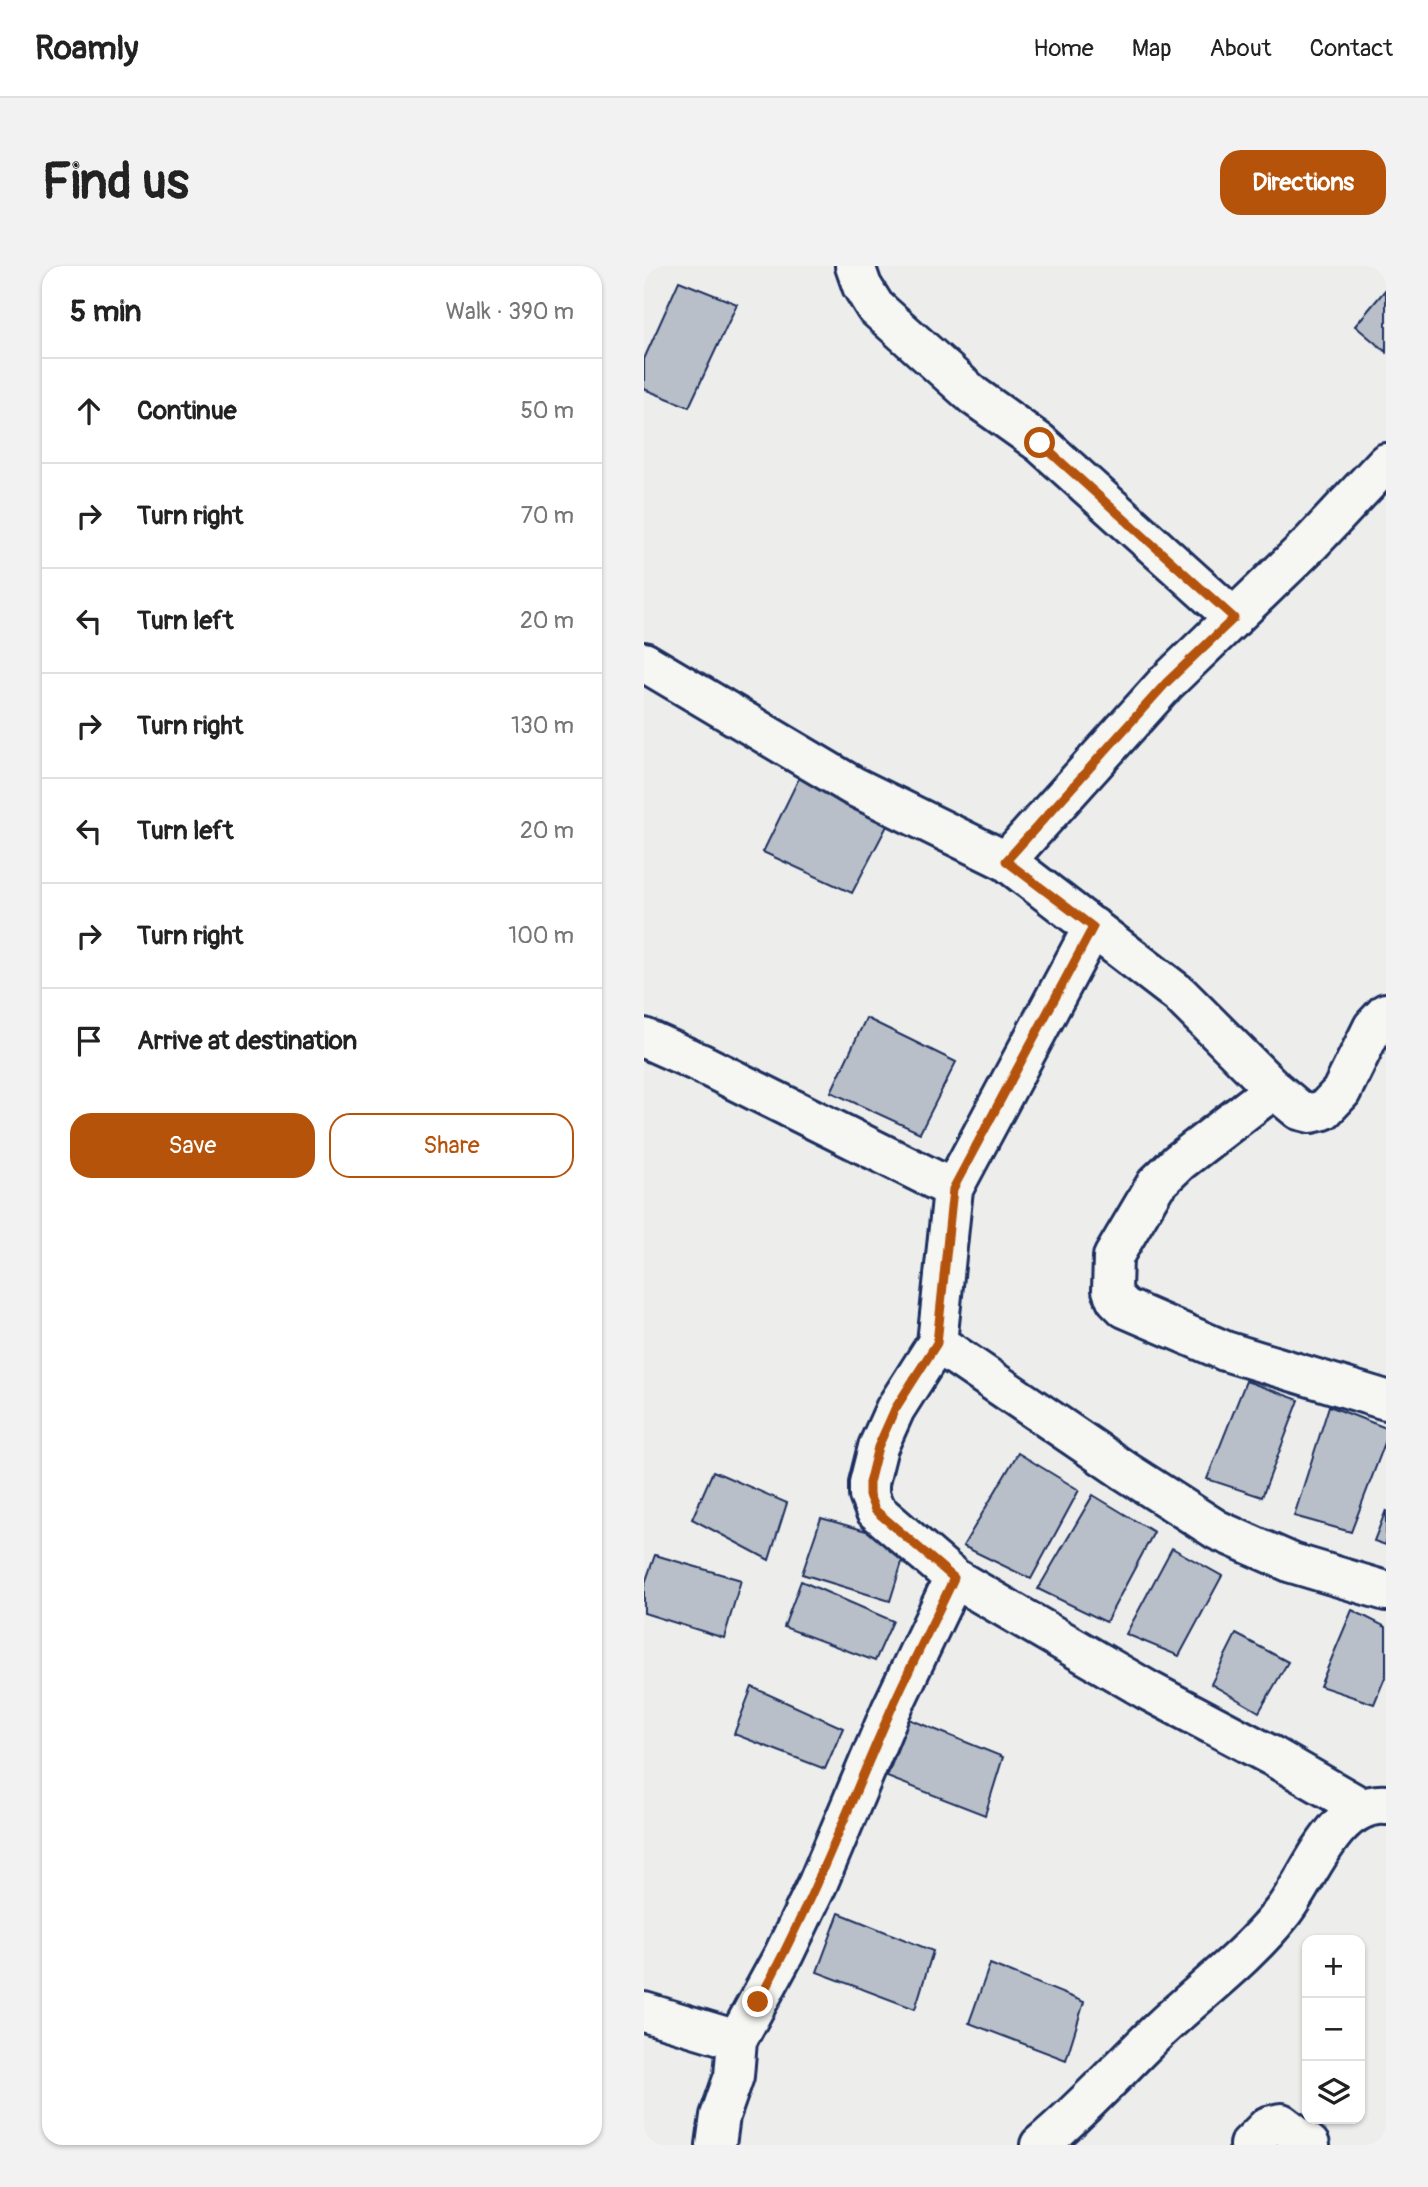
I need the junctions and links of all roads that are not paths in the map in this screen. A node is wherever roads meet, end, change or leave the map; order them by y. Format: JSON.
{"nodes":[{"id":1,"x":855,"y":266,"type":"edge"},
{"id":2,"x":1386,"y":463,"type":"edge"},
{"id":3,"x":1234,"y":618,"type":"junction"},
{"id":4,"x":644,"y":663,"type":"edge"},
{"id":5,"x":1006,"y":861,"type":"junction"},
{"id":6,"x":1093,"y":927,"type":"junction"},
{"id":7,"x":1386,"y":1013,"type":"edge"},
{"id":8,"x":644,"y":1038,"type":"edge"},
{"id":9,"x":1274,"y":1089,"type":"junction"},
{"id":10,"x":953,"y":1189,"type":"junction"},
{"id":11,"x":937,"y":1343,"type":"junction"},
{"id":12,"x":1386,"y":1401,"type":"edge"},
{"id":13,"x":954,"y":1578,"type":"junction"},
{"id":14,"x":1386,"y":1591,"type":"edge"},
{"id":15,"x":1374,"y":1806,"type":"edge"},
{"id":16,"x":644,"y":2012,"type":"edge"},
{"id":17,"x":737,"y":2040,"type":"junction"},
{"id":18,"x":716,"y":2145,"type":"edge"},
{"id":19,"x":1040,"y":2145,"type":"edge"},
{"id":20,"x":1249,"y":2145,"type":"edge"},
{"id":21,"x":1310,"y":2145,"type":"edge"}],
"edges":[{"from":1,"to":3,"type":"street"},
{"from":2,"to":3,"type":"street"},
{"from":3,"to":5,"type":"street"},
{"from":4,"to":5,"type":"street"},
{"from":5,"to":6,"type":"street"},
{"from":6,"to":9,"type":"street"},
{"from":6,"to":10,"type":"street"},
{"from":7,"to":9,"type":"street"},
{"from":8,"to":10,"type":"street"},
{"from":9,"to":12,"type":"street"},
{"from":10,"to":11,"type":"street"},
{"from":11,"to":13,"type":"street"},
{"from":11,"to":14,"type":"street"},
{"from":13,"to":15,"type":"street"},
{"from":13,"to":17,"type":"street"},
{"from":15,"to":19,"type":"street"},
{"from":16,"to":17,"type":"street"},
{"from":17,"to":18,"type":"street"},
{"from":20,"to":21,"type":"street"}]}
